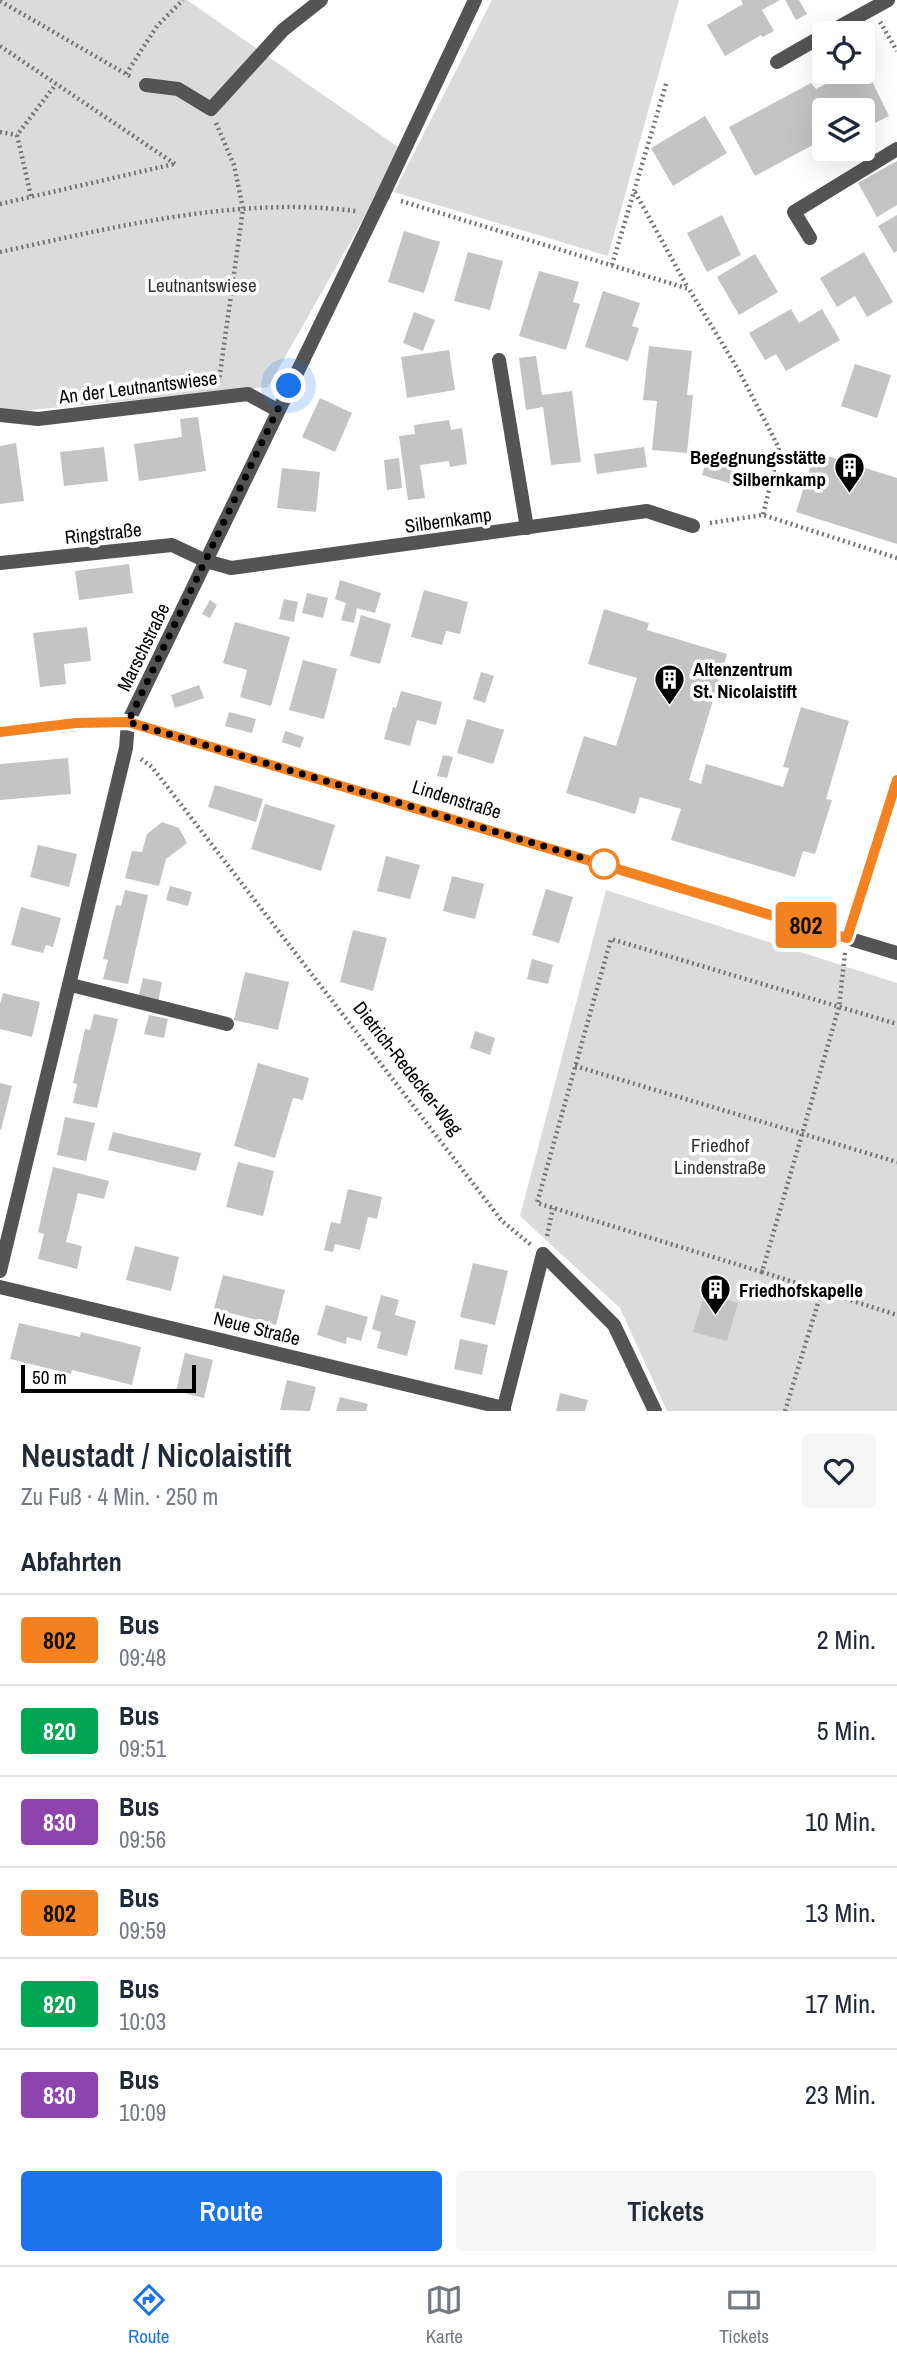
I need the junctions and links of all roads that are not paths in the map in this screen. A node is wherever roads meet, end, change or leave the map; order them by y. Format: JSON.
{"nodes":[{"id":1,"x":321,"y":0,"type":"edge"},
{"id":2,"x":475,"y":0,"type":"edge"},
{"id":3,"x":888,"y":0,"type":"edge"},
{"id":4,"x":850,"y":21,"type":"edge"},
{"id":5,"x":812,"y":42,"type":"edge"},
{"id":6,"x":777,"y":62,"type":"dead end"},
{"id":7,"x":146,"y":85,"type":"road end"},
{"id":8,"x":897,"y":149,"type":"edge"},
{"id":9,"x":810,"y":238,"type":"dead end"},
{"id":10,"x":499,"y":360,"type":"dead end"},
{"id":11,"x":277,"y":410,"type":"junction"},
{"id":12,"x":0,"y":415,"type":"edge"},
{"id":13,"x":693,"y":526,"type":"road end"},
{"id":14,"x":527,"y":528,"type":"junction"},
{"id":15,"x":206,"y":561,"type":"junction"},
{"id":16,"x":0,"y":563,"type":"edge"},
{"id":17,"x":128,"y":722,"type":"junction"},
{"id":18,"x":0,"y":732,"type":"edge"},
{"id":19,"x":897,"y":780,"type":"edge"},
{"id":20,"x":847,"y":938,"type":"junction"},
{"id":21,"x":897,"y":953,"type":"edge"},
{"id":22,"x":71,"y":985,"type":"junction"},
{"id":23,"x":226,"y":1024,"type":"dead end"},
{"id":24,"x":0,"y":1271,"type":"edge"},
{"id":25,"x":0,"y":1286,"type":"edge"},
{"id":26,"x":504,"y":1409,"type":"edge"},
{"id":27,"x":655,"y":1411,"type":"edge"}],
"edges":[{"from":1,"to":7,"type":"street"},
{"from":2,"to":11,"type":"street","name":"Marschstraße"},
{"from":3,"to":4,"type":"street"},
{"from":5,"to":6,"type":"street"},
{"from":8,"to":9,"type":"street"},
{"from":10,"to":14,"type":"street"},
{"from":11,"to":12,"type":"street","name":"An der Leutnantswiese"},
{"from":11,"to":15,"type":"street","name":"Marschstraße"},
{"from":13,"to":14,"type":"street","name":"Silbernkamp"},
{"from":14,"to":15,"type":"street","name":"Silbernkamp"},
{"from":15,"to":16,"type":"street","name":"Ringstraße"},
{"from":15,"to":17,"type":"street","name":"Marschstraße"},
{"from":17,"to":18,"type":"street","name":"Lindenstraße"},
{"from":17,"to":20,"type":"street","name":"Lindenstraße"},
{"from":17,"to":22,"type":"street","name":"Marschstraße"},
{"from":19,"to":20,"type":"street"},
{"from":20,"to":21,"type":"street","name":"Lindenstraße"},
{"from":22,"to":23,"type":"street"},
{"from":22,"to":24,"type":"street","name":"Marschstraße"},
{"from":25,"to":26,"type":"street","name":"Neue Straße"},
{"from":26,"to":27,"type":"street"}]}
